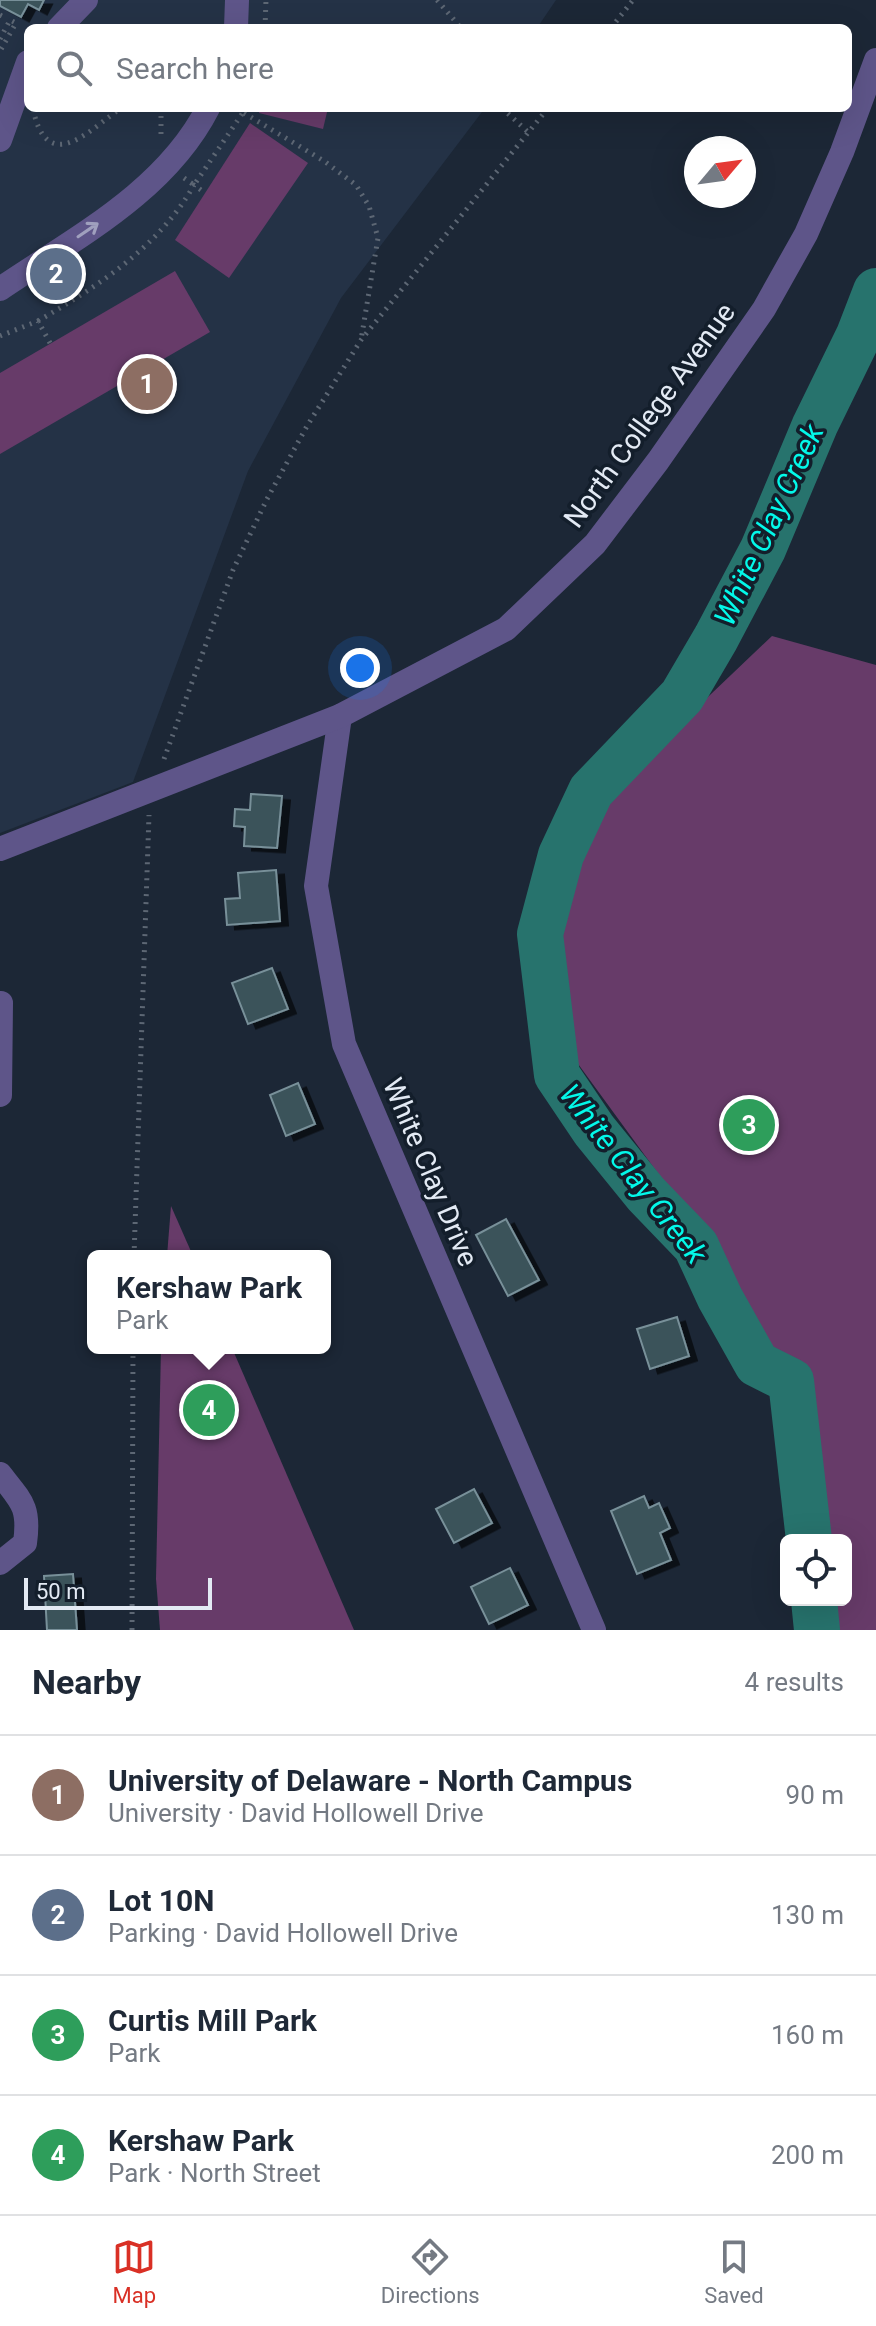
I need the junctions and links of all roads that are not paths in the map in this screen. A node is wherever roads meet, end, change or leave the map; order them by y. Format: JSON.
{"nodes":[{"id":1,"x":86,"y":0,"type":"edge"},
{"id":2,"x":237,"y":0,"type":"edge"},
{"id":3,"x":63,"y":24,"type":"edge"},
{"id":4,"x":236,"y":24,"type":"edge"},
{"id":5,"x":876,"y":60,"type":"edge"},
{"id":6,"x":24,"y":73,"type":"edge"},
{"id":7,"x":206,"y":112,"type":"edge"},
{"id":8,"x":0,"y":140,"type":"edge"},
{"id":9,"x":1,"y":285,"type":"edge"},
{"id":10,"x":340,"y":716,"type":"junction"},
{"id":11,"x":0,"y":849,"type":"edge"},
{"id":12,"x":1,"y":1003,"type":"edge"},
{"id":13,"x":0,"y":1095,"type":"edge"},
{"id":14,"x":0,"y":1474,"type":"edge"},
{"id":15,"x":0,"y":1563,"type":"edge"},
{"id":16,"x":594,"y":1630,"type":"edge"}],
"edges":[{"from":1,"to":3,"type":"street"},
{"from":2,"to":4,"type":"street"},
{"from":5,"to":10,"type":"street","name":"North College Avenue"},
{"from":6,"to":8,"type":"street"},
{"from":9,"to":7,"type":"street","one_way":true},
{"from":10,"to":11,"type":"street","name":"North College Avenue"},
{"from":10,"to":16,"type":"street","name":"White Clay Drive"},
{"from":12,"to":13,"type":"street"},
{"from":14,"to":15,"type":"street"}]}
